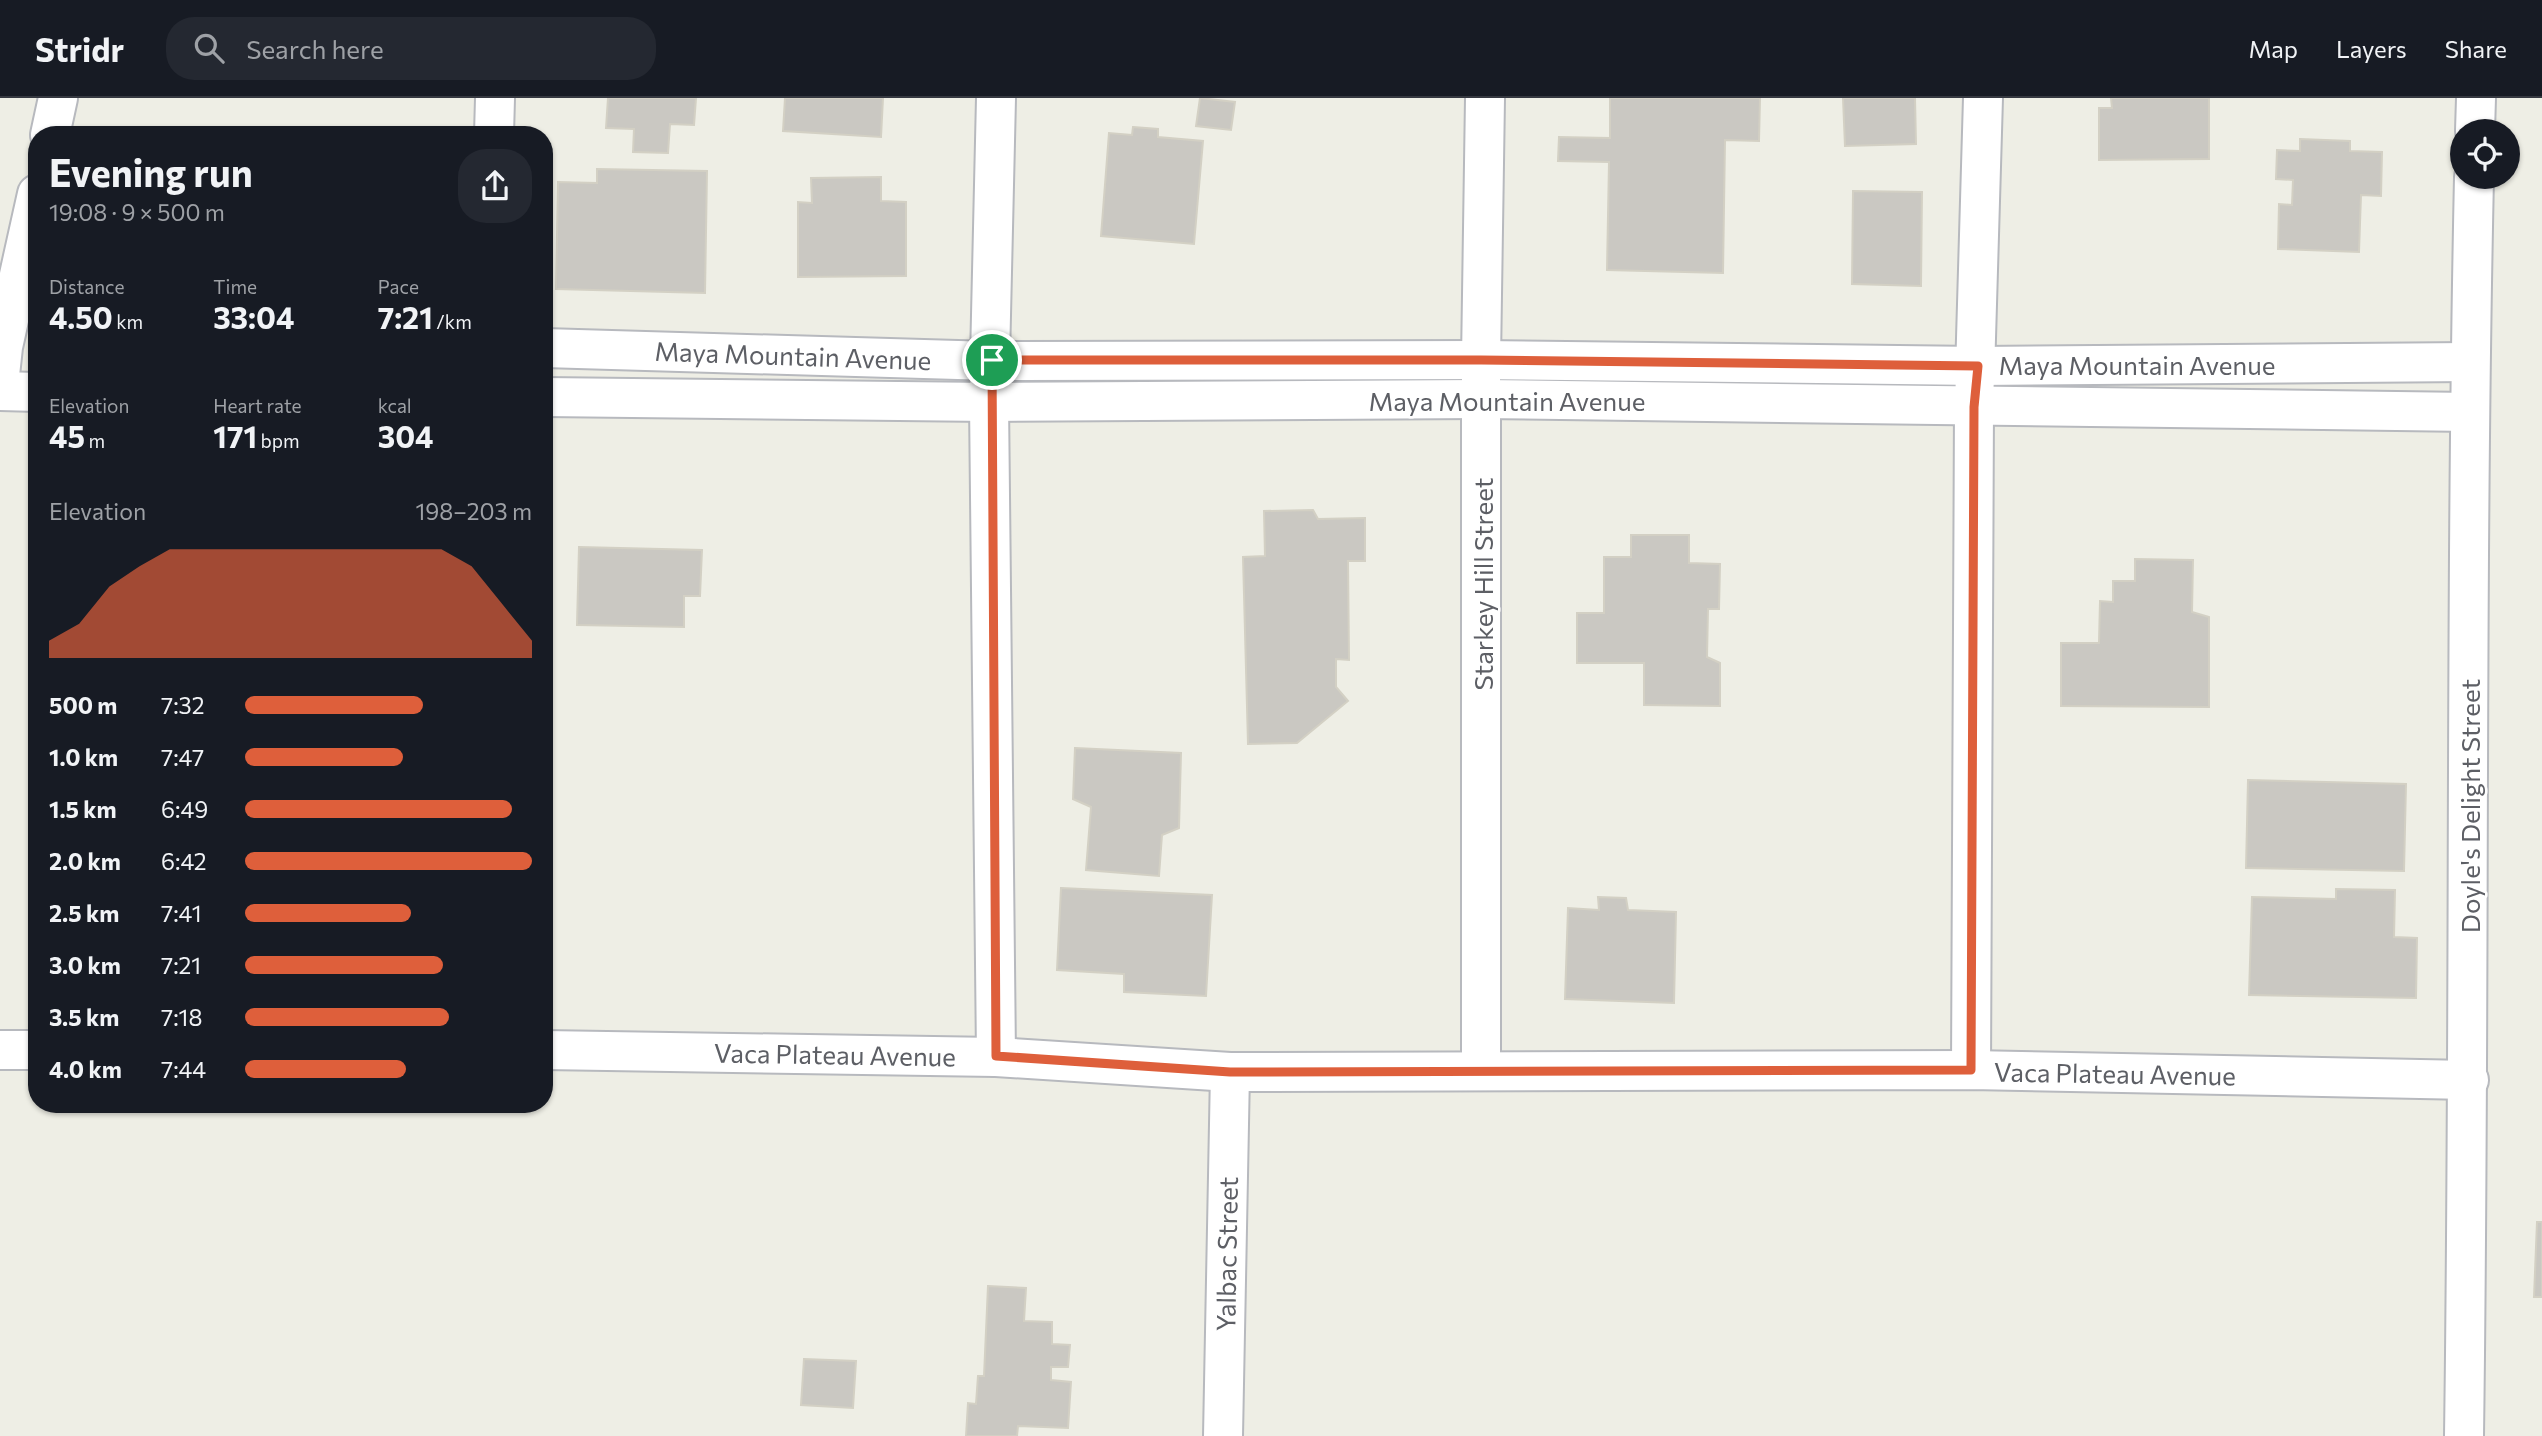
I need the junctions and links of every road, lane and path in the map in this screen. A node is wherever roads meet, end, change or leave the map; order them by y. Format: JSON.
{"nodes":[{"id":1,"x":58,"y":98,"type":"edge"},
{"id":2,"x":495,"y":98,"type":"edge"},
{"id":3,"x":996,"y":98,"type":"edge"},
{"id":4,"x":1485,"y":98,"type":"edge"},
{"id":5,"x":1983,"y":98,"type":"edge"},
{"id":6,"x":2476,"y":98,"type":"edge"},
{"id":7,"x":2475,"y":119,"type":"edge"},
{"id":8,"x":52,"y":126,"type":"edge"},
{"id":9,"x":494,"y":126,"type":"edge"},
{"id":10,"x":2474,"y":189,"type":"edge"},
{"id":11,"x":28,"y":247,"type":"edge"},
{"id":12,"x":553,"y":348,"type":"edge"},
{"id":13,"x":10,"y":354,"type":"edge"},
{"id":14,"x":992,"y":360,"type":"junction"},
{"id":15,"x":1481,"y":360,"type":"junction"},
{"id":16,"x":2470,"y":362,"type":"junction"},
{"id":17,"x":1978,"y":366,"type":"junction"},
{"id":18,"x":0,"y":391,"type":"edge"},
{"id":19,"x":28,"y":392,"type":"edge"},
{"id":20,"x":553,"y":397,"type":"edge"},
{"id":21,"x":1482,"y":399,"type":"junction"},
{"id":22,"x":989,"y":402,"type":"junction"},
{"id":23,"x":1974,"y":407,"type":"junction"},
{"id":24,"x":2470,"y":412,"type":"junction"},
{"id":25,"x":0,"y":1050,"type":"edge"},
{"id":26,"x":28,"y":1050,"type":"edge"},
{"id":27,"x":553,"y":1050,"type":"edge"},
{"id":28,"x":996,"y":1056,"type":"junction"},
{"id":29,"x":1481,"y":1069,"type":"junction"},
{"id":30,"x":1971,"y":1070,"type":"junction"},
{"id":31,"x":1230,"y":1072,"type":"junction"},
{"id":32,"x":2469,"y":1080,"type":"junction"},
{"id":33,"x":1223,"y":1436,"type":"edge"},
{"id":34,"x":2464,"y":1436,"type":"edge"}],
"edges":[{"from":1,"to":8,"type":"street"},
{"from":2,"to":9,"type":"street"},
{"from":3,"to":14,"type":"street"},
{"from":4,"to":15,"type":"street","name":"Starkey Hill Street"},
{"from":5,"to":17,"type":"street"},
{"from":6,"to":7,"type":"street"},
{"from":10,"to":16,"type":"street","name":"Doyle's Delight Street"},
{"from":11,"to":13,"type":"street"},
{"from":12,"to":14,"type":"street","name":"Maya Mountain Avenue"},
{"from":14,"to":15,"type":"street","name":"Maya Mountain Avenue"},
{"from":14,"to":22,"type":"street"},
{"from":15,"to":17,"type":"street","name":"Maya Mountain Avenue"},
{"from":15,"to":21,"type":"street","name":"Starkey Hill Street"},
{"from":16,"to":17,"type":"street","name":"Maya Mountain Avenue"},
{"from":16,"to":24,"type":"street","name":"Doyle's Delight Street"},
{"from":17,"to":23,"type":"street"},
{"from":18,"to":19,"type":"street"},
{"from":20,"to":22,"type":"street","name":"Maya Mountain Avenue"},
{"from":21,"to":22,"type":"street","name":"Maya Mountain Avenue"},
{"from":21,"to":23,"type":"street","name":"Maya Mountain Avenue"},
{"from":21,"to":29,"type":"street","name":"Starkey Hill Street"},
{"from":22,"to":28,"type":"street"},
{"from":23,"to":24,"type":"street","name":"Maya Mountain Avenue"},
{"from":23,"to":30,"type":"street"},
{"from":24,"to":32,"type":"street","name":"Doyle's Delight Street"},
{"from":25,"to":26,"type":"street"},
{"from":27,"to":28,"type":"street","name":"Vaca Plateau Avenue"},
{"from":28,"to":31,"type":"street","name":"Vaca Plateau Avenue"},
{"from":29,"to":30,"type":"street","name":"Vaca Plateau Avenue"},
{"from":29,"to":31,"type":"street","name":"Vaca Plateau Avenue"},
{"from":30,"to":32,"type":"street","name":"Vaca Plateau Avenue"},
{"from":31,"to":33,"type":"street","name":"Yalbac Street"},
{"from":32,"to":34,"type":"street","name":"Doyle's Delight Street"}]}
